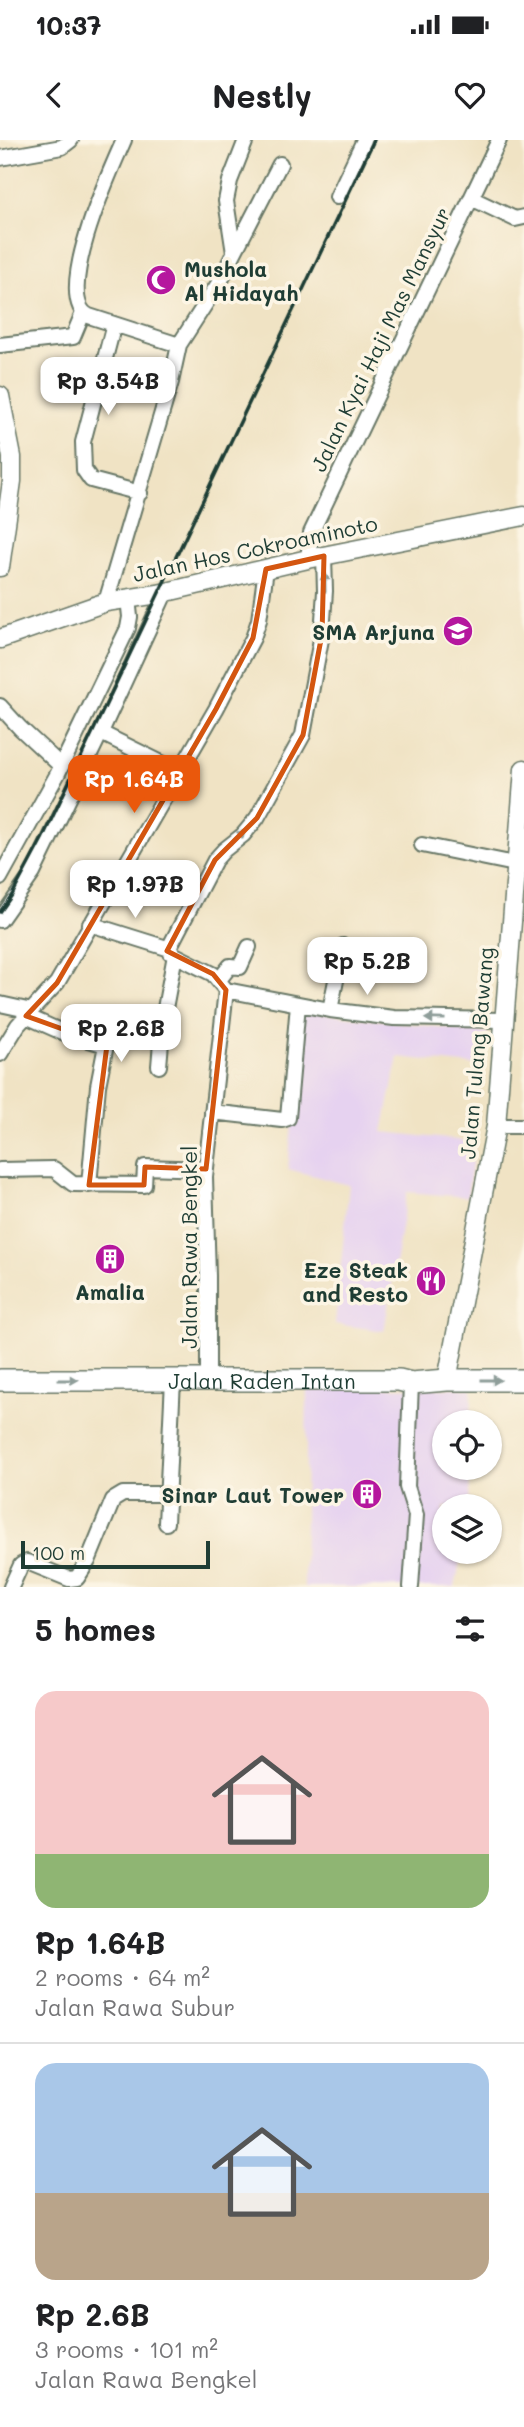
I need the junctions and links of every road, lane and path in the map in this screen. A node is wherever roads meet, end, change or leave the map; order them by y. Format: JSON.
{"nodes":[{"id":1,"x":124,"y":140,"type":"edge"},
{"id":2,"x":246,"y":140,"type":"edge"},
{"id":3,"x":364,"y":140,"type":"edge"},
{"id":4,"x":499,"y":140,"type":"edge"},
{"id":5,"x":69,"y":142,"type":"edge"},
{"id":6,"x":0,"y":158,"type":"edge"},
{"id":7,"x":280,"y":164,"type":"dead end"},
{"id":8,"x":337,"y":197,"type":"dead end"},
{"id":9,"x":471,"y":198,"type":"junction"},
{"id":10,"x":524,"y":217,"type":"edge"},
{"id":11,"x":234,"y":253,"type":"junction"},
{"id":12,"x":83,"y":313,"type":"junction"},
{"id":13,"x":114,"y":324,"type":"junction"},
{"id":14,"x":0,"y":345,"type":"edge"},
{"id":15,"x":179,"y":345,"type":"junction"},
{"id":16,"x":0,"y":396,"type":"edge"},
{"id":17,"x":140,"y":492,"type":"junction"},
{"id":18,"x":524,"y":516,"type":"edge"},
{"id":19,"x":316,"y":557,"type":"junction"},
{"id":20,"x":0,"y":568,"type":"edge"},
{"id":21,"x":266,"y":569,"type":"junction"},
{"id":22,"x":166,"y":591,"type":"junction"},
{"id":23,"x":128,"y":598,"type":"junction"},
{"id":24,"x":106,"y":602,"type":"junction"},
{"id":25,"x":1,"y":633,"type":"edge"},
{"id":26,"x":0,"y":706,"type":"edge"},
{"id":27,"x":107,"y":736,"type":"dead end"},
{"id":28,"x":61,"y":766,"type":"junction"},
{"id":29,"x":524,"y":769,"type":"edge"},
{"id":30,"x":180,"y":772,"type":"junction"},
{"id":31,"x":422,"y":845,"type":"dead end"},
{"id":32,"x":515,"y":864,"type":"junction"},
{"id":33,"x":0,"y":878,"type":"edge"},
{"id":34,"x":0,"y":920,"type":"edge"},
{"id":35,"x":90,"y":924,"type":"junction"},
{"id":36,"x":517,"y":939,"type":"edge"},
{"id":37,"x":342,"y":946,"type":"dead end"},
{"id":38,"x":249,"y":947,"type":"dead end"},
{"id":39,"x":173,"y":952,"type":"junction"},
{"id":40,"x":223,"y":985,"type":"junction"},
{"id":41,"x":0,"y":1004,"type":"edge"},
{"id":42,"x":298,"y":1004,"type":"junction"},
{"id":43,"x":331,"y":1010,"type":"junction"},
{"id":44,"x":29,"y":1014,"type":"junction"},
{"id":45,"x":503,"y":1020,"type":"junction"},
{"id":46,"x":0,"y":1054,"type":"edge"},
{"id":47,"x":159,"y":1066,"type":"dead end"},
{"id":48,"x":212,"y":1112,"type":"junction"},
{"id":49,"x":496,"y":1126,"type":"junction"},
{"id":50,"x":524,"y":1126,"type":"edge"},
{"id":51,"x":206,"y":1169,"type":"junction"},
{"id":52,"x":0,"y":1170,"type":"edge"},
{"id":53,"x":89,"y":1185,"type":"junction"},
{"id":54,"x":0,"y":1380,"type":"edge"},
{"id":55,"x":173,"y":1380,"type":"junction"},
{"id":56,"x":208,"y":1380,"type":"junction"},
{"id":57,"x":447,"y":1380,"type":"junction"},
{"id":58,"x":524,"y":1380,"type":"edge"},
{"id":59,"x":411,"y":1383,"type":"junction"},
{"id":60,"x":168,"y":1494,"type":"junction"},
{"id":61,"x":166,"y":1522,"type":"dead end"},
{"id":62,"x":10,"y":1587,"type":"edge"},
{"id":63,"x":411,"y":1587,"type":"edge"}],
"edges":[{"from":1,"to":12,"type":"street"},
{"from":2,"to":11,"type":"street"},
{"from":3,"to":8,"type":"street"},
{"from":4,"to":9,"type":"street","name":"Jalan Kyai Haji Mas Mansyur"},
{"from":5,"to":6,"type":"street"},
{"from":7,"to":11,"type":"street"},
{"from":9,"to":10,"type":"street"},
{"from":9,"to":19,"type":"street","name":"Jalan Kyai Haji Mas Mansyur"},
{"from":11,"to":15,"type":"street"},
{"from":12,"to":13,"type":"street"},
{"from":12,"to":14,"type":"street"},
{"from":13,"to":15,"type":"street"},
{"from":13,"to":17,"type":"street"},
{"from":15,"to":17,"type":"street"},
{"from":16,"to":20,"type":"street"},
{"from":17,"to":24,"type":"street"},
{"from":18,"to":19,"type":"street","name":"Jalan Hos Cokroaminoto"},
{"from":19,"to":21,"type":"street","name":"Jalan Hos Cokroaminoto"},
{"from":39,"to":19,"type":"street","name":"Jalan Kyai Haji Mas Mansyur","one_way":true},
{"from":21,"to":22,"type":"street","name":"Jalan Hos Cokroaminoto"},
{"from":21,"to":30,"type":"street"},
{"from":22,"to":23,"type":"street","name":"Jalan Hos Cokroaminoto"},
{"from":22,"to":34,"type":"street"},
{"from":23,"to":24,"type":"street","name":"Jalan Hos Cokroaminoto"},
{"from":23,"to":28,"type":"street"},
{"from":24,"to":25,"type":"street","name":"Jalan Hos Cokroaminoto"},
{"from":26,"to":28,"type":"street"},
{"from":27,"to":30,"type":"street"},
{"from":28,"to":33,"type":"street"},
{"from":29,"to":32,"type":"street","name":"Jalan Tulang Bawang"},
{"from":30,"to":35,"type":"street"},
{"from":31,"to":32,"type":"street"},
{"from":32,"to":36,"type":"street","name":"Jalan Tulang Bawang"},
{"from":35,"to":39,"type":"street"},
{"from":35,"to":44,"type":"street"},
{"from":36,"to":45,"type":"street","name":"Jalan Tulang Bawang"},
{"from":37,"to":43,"type":"street"},
{"from":38,"to":40,"type":"street"},
{"from":39,"to":40,"type":"street"},
{"from":39,"to":47,"type":"street","name":"Jalan Kyai Haji Mas Mansyur"},
{"from":40,"to":42,"type":"street"},
{"from":40,"to":48,"type":"street","name":"Jalan Rawa Bengkel"},
{"from":41,"to":44,"type":"street"},
{"from":42,"to":43,"type":"street"},
{"from":42,"to":48,"type":"street"},
{"from":45,"to":43,"type":"street","one_way":true},
{"from":44,"to":46,"type":"street"},
{"from":44,"to":53,"type":"street"},
{"from":45,"to":49,"type":"street","name":"Jalan Tulang Bawang"},
{"from":48,"to":51,"type":"street","name":"Jalan Rawa Bengkel"},
{"from":49,"to":50,"type":"street"},
{"from":49,"to":57,"type":"street","name":"Jalan Tulang Bawang"},
{"from":51,"to":53,"type":"street"},
{"from":51,"to":56,"type":"street","name":"Jalan Rawa Bengkel"},
{"from":52,"to":53,"type":"street"},
{"from":54,"to":55,"type":"main road","name":"Jalan Raden Intan","one_way":true},
{"from":55,"to":56,"type":"main road","name":"Jalan Raden Intan"},
{"from":55,"to":60,"type":"street"},
{"from":56,"to":59,"type":"main road","name":"Jalan Raden Intan"},
{"from":57,"to":58,"type":"main road","name":"Jalan Raden Intan","one_way":true},
{"from":57,"to":59,"type":"main road","name":"Jalan Raden Intan"},
{"from":59,"to":63,"type":"street"},
{"from":60,"to":61,"type":"street"},
{"from":60,"to":62,"type":"street"}]}
